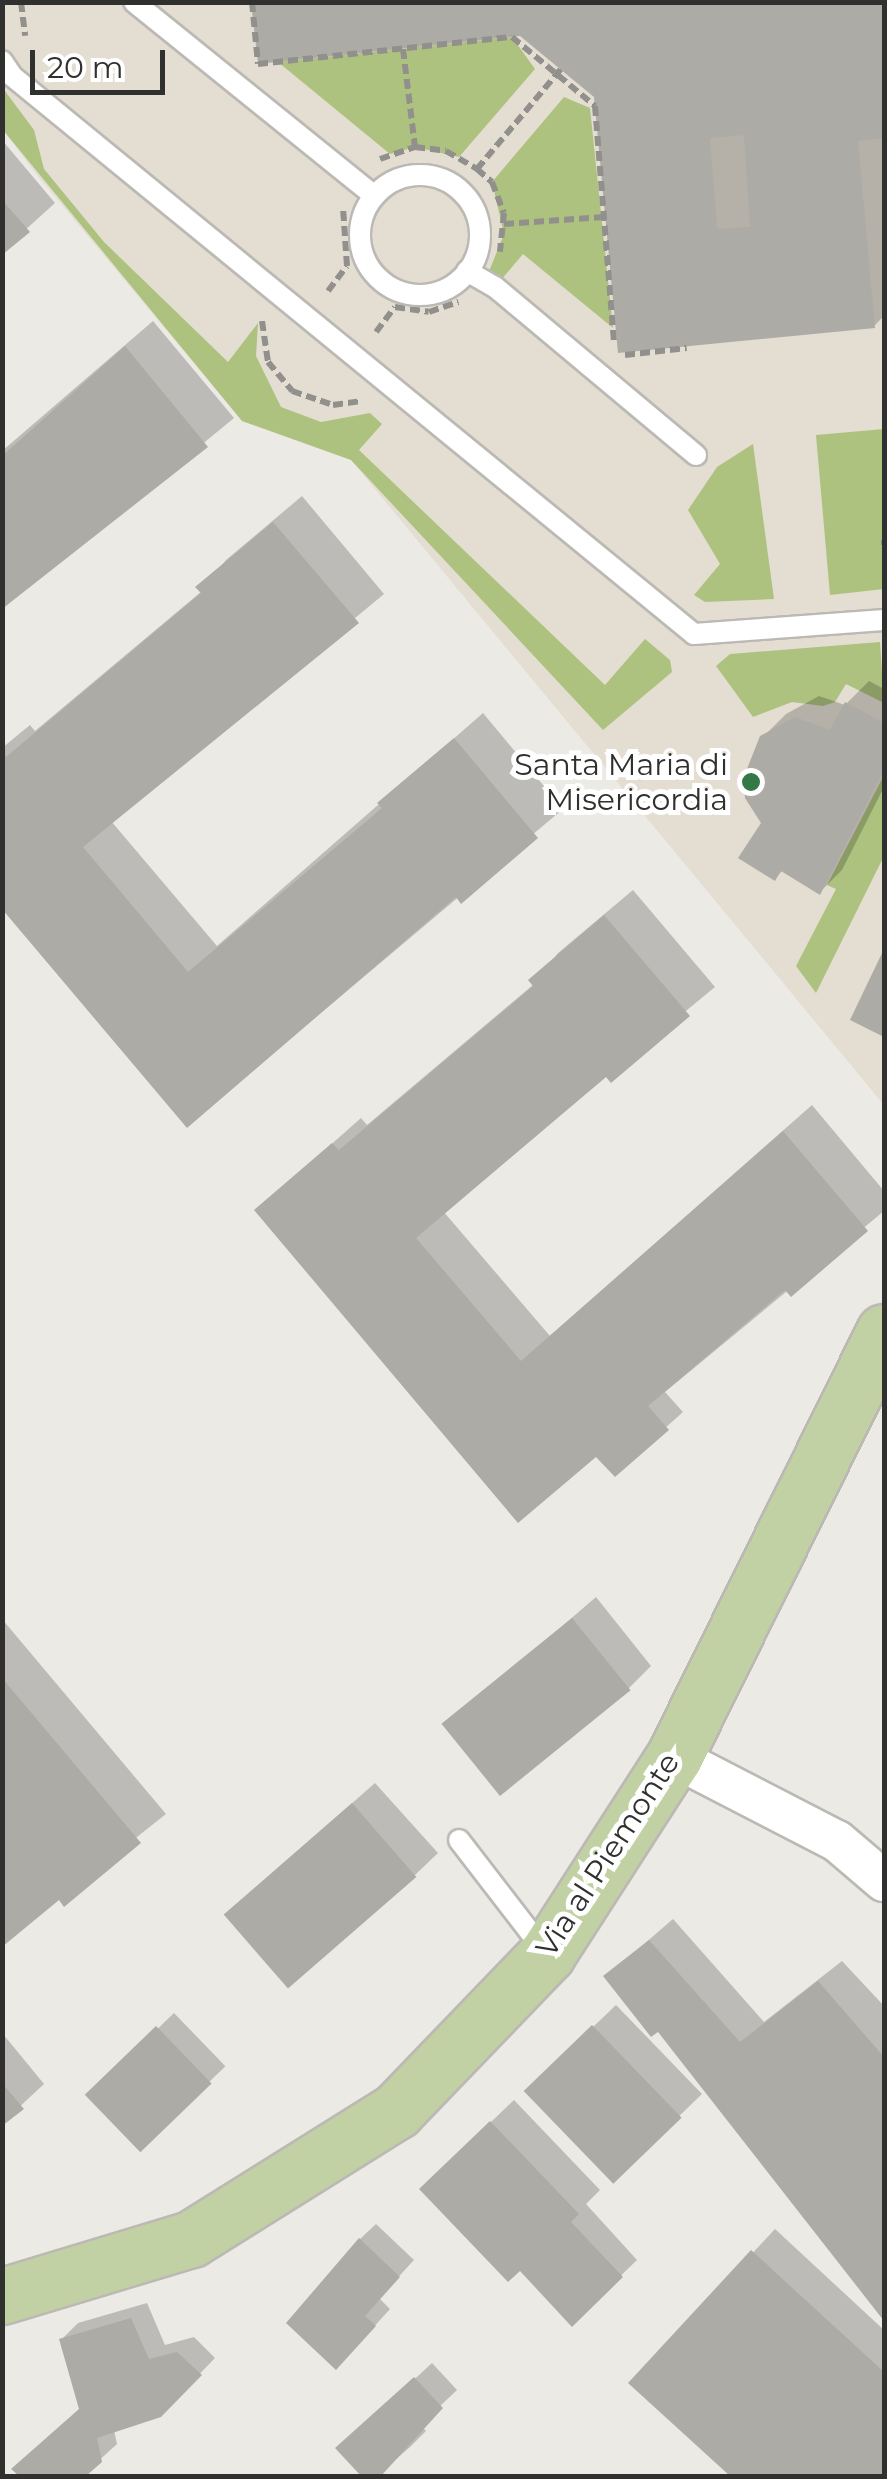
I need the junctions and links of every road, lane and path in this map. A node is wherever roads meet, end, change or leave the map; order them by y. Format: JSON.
{"nodes":[{"id":1,"x":21,"y":2,"type":"edge"},
{"id":2,"x":134,"y":2,"type":"edge"},
{"id":3,"x":252,"y":2,"type":"edge"},
{"id":4,"x":29,"y":44,"type":"dead end"},
{"id":5,"x":402,"y":48,"type":"junction"},
{"id":6,"x":2,"y":60,"type":"edge"},
{"id":7,"x":559,"y":71,"type":"junction"},
{"id":8,"x":415,"y":147,"type":"junction"},
{"id":9,"x":477,"y":169,"type":"junction"},
{"id":10,"x":359,"y":179,"type":"junction"},
{"id":11,"x":374,"y":196,"type":"junction"},
{"id":12,"x":604,"y":217,"type":"junction"},
{"id":13,"x":504,"y":224,"type":"junction"},
{"id":14,"x":476,"y":275,"type":"junction"},
{"id":15,"x":321,"y":289,"type":"dead end"},
{"id":16,"x":388,"y":342,"type":"dead end"},
{"id":17,"x":687,"y":348,"type":"dead end"},
{"id":18,"x":696,"y":455,"type":"dead end"},
{"id":19,"x":884,"y":620,"type":"edge"},
{"id":20,"x":877,"y":1366,"type":"edge"},
{"id":21,"x":674,"y":1758,"type":"junction"},
{"id":22,"x":459,"y":1840,"type":"dead end"},
{"id":23,"x":884,"y":1881,"type":"edge"},
{"id":24,"x":547,"y":1954,"type":"junction"},
{"id":25,"x":2,"y":2296,"type":"edge"}],
"edges":[{"from":1,"to":4,"type":"path"},
{"from":2,"to":10,"type":"lane"},
{"from":3,"to":5,"type":"path"},
{"from":5,"to":7,"type":"path"},
{"from":5,"to":8,"type":"path"},
{"from":6,"to":19,"type":"lane"},
{"from":7,"to":9,"type":"path"},
{"from":7,"to":12,"type":"path"},
{"from":8,"to":9,"type":"path"},
{"from":8,"to":10,"type":"path"},
{"from":9,"to":13,"type":"path"},
{"from":10,"to":11,"type":"lane"},
{"from":10,"to":15,"type":"path"},
{"from":11,"to":14,"type":"lane"},
{"from":11,"to":14,"type":"lane"},
{"from":12,"to":13,"type":"path"},
{"from":12,"to":17,"type":"path"},
{"from":13,"to":14,"type":"path"},
{"from":14,"to":16,"type":"path"},
{"from":14,"to":18,"type":"lane"},
{"from":20,"to":21,"type":"main road","name":"Via al Piemonte"},
{"from":21,"to":23,"type":"street"},
{"from":21,"to":24,"type":"main road","name":"Via al Piemonte"},
{"from":22,"to":24,"type":"lane"},
{"from":24,"to":25,"type":"main road","name":"Via al Piemonte"}]}
